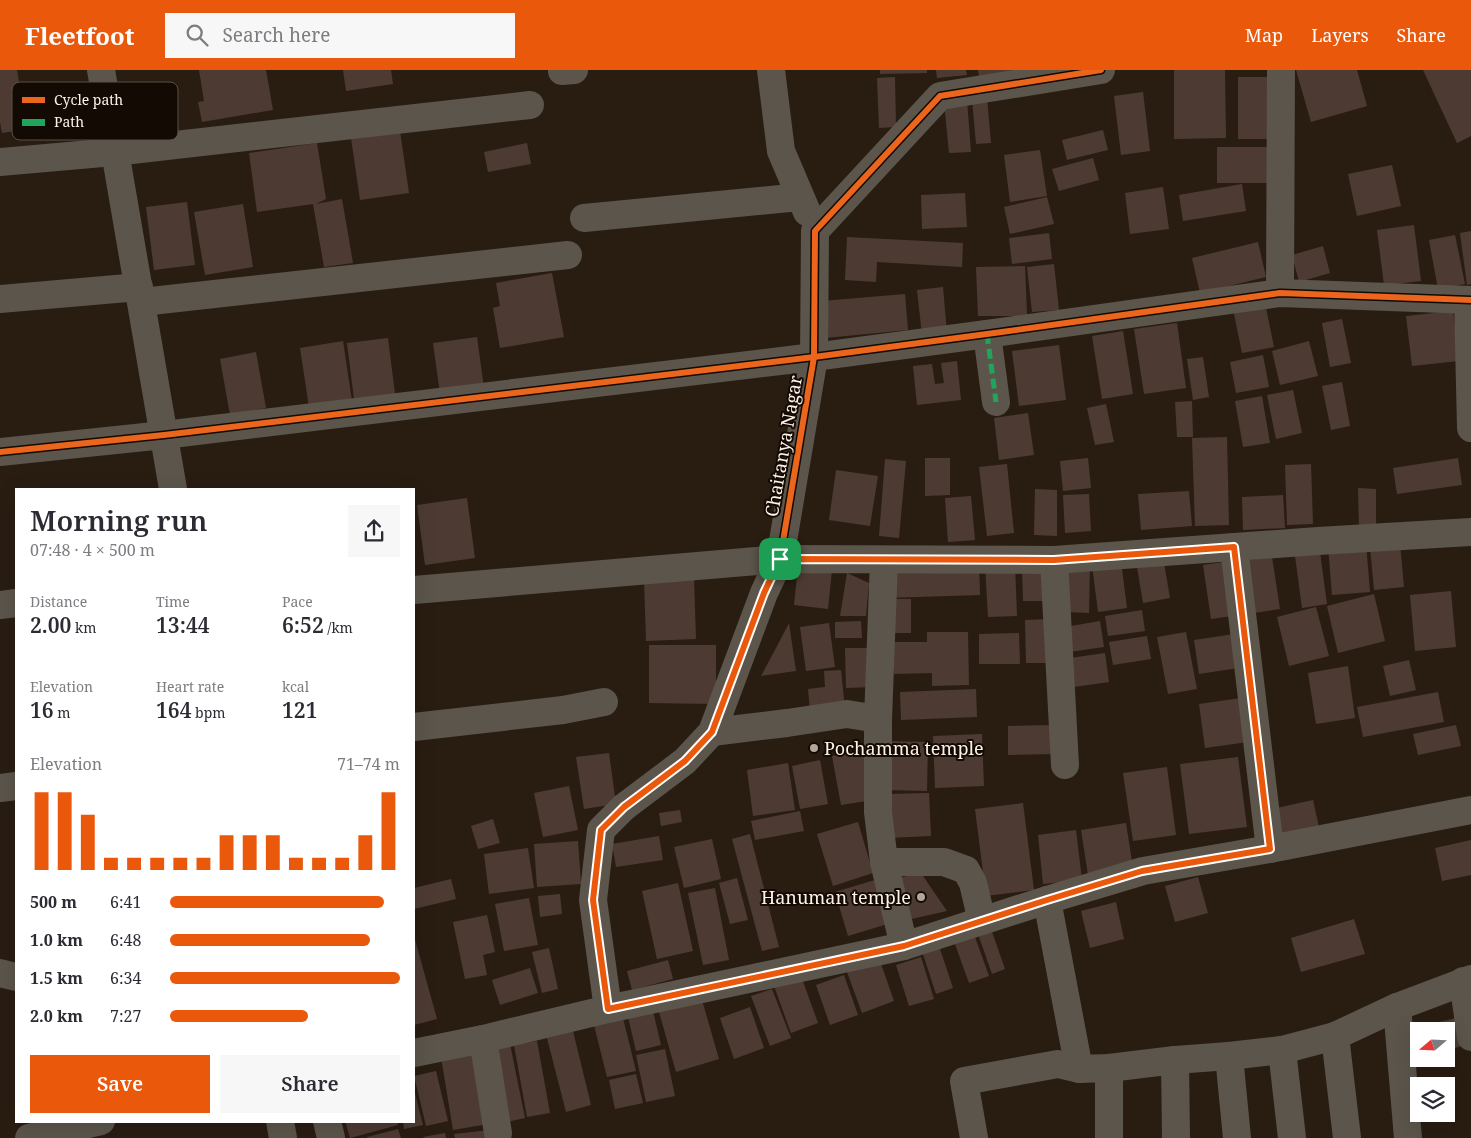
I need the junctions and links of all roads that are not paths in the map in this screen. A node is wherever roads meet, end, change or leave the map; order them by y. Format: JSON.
{"nodes":[{"id":1,"x":771,"y":70,"type":"edge"},
{"id":2,"x":1101,"y":70,"type":"edge"},
{"id":3,"x":1281,"y":70,"type":"edge"},
{"id":4,"x":530,"y":105,"type":"dead end"},
{"id":5,"x":112,"y":140,"type":"edge"},
{"id":6,"x":114,"y":152,"type":"junction"},
{"id":7,"x":0,"y":162,"type":"edge"},
{"id":8,"x":800,"y":197,"type":"junction"},
{"id":9,"x":584,"y":218,"type":"dead end"},
{"id":10,"x":816,"y":231,"type":"junction"},
{"id":11,"x":568,"y":255,"type":"dead end"},
{"id":12,"x":1280,"y":293,"type":"junction"},
{"id":13,"x":140,"y":295,"type":"junction"},
{"id":14,"x":0,"y":299,"type":"edge"},
{"id":15,"x":1470,"y":300,"type":"edge"},
{"id":16,"x":988,"y":334,"type":"junction"},
{"id":17,"x":814,"y":357,"type":"junction"},
{"id":18,"x":996,"y":402,"type":"dead end"},
{"id":19,"x":1471,"y":428,"type":"edge"},
{"id":20,"x":164,"y":435,"type":"junction"},
{"id":21,"x":0,"y":452,"type":"edge"},
{"id":22,"x":173,"y":488,"type":"edge"},
{"id":23,"x":1471,"y":532,"type":"edge"},
{"id":24,"x":1234,"y":547,"type":"junction"},
{"id":25,"x":780,"y":559,"type":"junction"},
{"id":26,"x":884,"y":560,"type":"junction"},
{"id":27,"x":1054,"y":560,"type":"junction"},
{"id":28,"x":415,"y":590,"type":"edge"},
{"id":29,"x":15,"y":603,"type":"edge"},
{"id":30,"x":0,"y":605,"type":"edge"},
{"id":31,"x":604,"y":702,"type":"dead end"},
{"id":32,"x":878,"y":719,"type":"junction"},
{"id":33,"x":415,"y":727,"type":"edge"},
{"id":34,"x":712,"y":732,"type":"junction"},
{"id":35,"x":1065,"y":765,"type":"dead end"},
{"id":36,"x":15,"y":786,"type":"edge"},
{"id":37,"x":0,"y":788,"type":"edge"},
{"id":38,"x":1471,"y":810,"type":"edge"},
{"id":39,"x":1270,"y":849,"type":"junction"},
{"id":40,"x":884,"y":862,"type":"junction"},
{"id":41,"x":1047,"y":900,"type":"junction"},
{"id":42,"x":982,"y":921,"type":"junction"},
{"id":43,"x":904,"y":946,"type":"junction"},
{"id":44,"x":0,"y":973,"type":"edge"},
{"id":45,"x":15,"y":977,"type":"edge"},
{"id":46,"x":1467,"y":980,"type":"edge"},
{"id":47,"x":1397,"y":1007,"type":"junction"},
{"id":48,"x":608,"y":1009,"type":"junction"},
{"id":49,"x":1335,"y":1036,"type":"junction"},
{"id":50,"x":1471,"y":1037,"type":"edge"},
{"id":51,"x":483,"y":1039,"type":"junction"},
{"id":52,"x":1282,"y":1050,"type":"junction"},
{"id":53,"x":415,"y":1053,"type":"edge"},
{"id":54,"x":1229,"y":1056,"type":"junction"},
{"id":55,"x":1175,"y":1060,"type":"junction"},
{"id":56,"x":1078,"y":1068,"type":"junction"},
{"id":57,"x":1109,"y":1068,"type":"junction"},
{"id":58,"x":93,"y":1123,"type":"edge"},
{"id":59,"x":280,"y":1123,"type":"edge"},
{"id":60,"x":327,"y":1123,"type":"edge"},
{"id":61,"x":498,"y":1133,"type":"dead end"},
{"id":62,"x":29,"y":1138,"type":"edge"},
{"id":63,"x":283,"y":1138,"type":"edge"},
{"id":64,"x":331,"y":1138,"type":"edge"},
{"id":65,"x":974,"y":1138,"type":"edge"},
{"id":66,"x":1109,"y":1138,"type":"edge"},
{"id":67,"x":1176,"y":1138,"type":"edge"},
{"id":68,"x":1237,"y":1138,"type":"edge"},
{"id":69,"x":1292,"y":1138,"type":"edge"},
{"id":70,"x":1347,"y":1138,"type":"edge"},
{"id":71,"x":1408,"y":1138,"type":"edge"}],
"edges":[{"from":1,"to":8,"type":"street"},
{"from":2,"to":10,"type":"street"},
{"from":3,"to":12,"type":"street"},
{"from":4,"to":6,"type":"street"},
{"from":5,"to":6,"type":"street"},
{"from":6,"to":7,"type":"street"},
{"from":6,"to":13,"type":"street"},
{"from":8,"to":9,"type":"street"},
{"from":8,"to":10,"type":"street"},
{"from":10,"to":17,"type":"street","name":"Chaitanya Nagar"},
{"from":11,"to":13,"type":"street"},
{"from":12,"to":15,"type":"street"},
{"from":12,"to":16,"type":"street"},
{"from":13,"to":14,"type":"street"},
{"from":13,"to":20,"type":"street"},
{"from":15,"to":19,"type":"street"},
{"from":16,"to":17,"type":"street"},
{"from":16,"to":18,"type":"street"},
{"from":17,"to":20,"type":"street"},
{"from":17,"to":25,"type":"street","name":"Chaitanya Nagar"},
{"from":20,"to":21,"type":"street"},
{"from":20,"to":22,"type":"street"},
{"from":23,"to":24,"type":"street"},
{"from":24,"to":27,"type":"street"},
{"from":24,"to":39,"type":"street"},
{"from":25,"to":26,"type":"street"},
{"from":25,"to":28,"type":"street"},
{"from":25,"to":34,"type":"street","name":"Chaitanya Nagar"},
{"from":26,"to":27,"type":"street"},
{"from":26,"to":32,"type":"street"},
{"from":27,"to":35,"type":"street"},
{"from":29,"to":30,"type":"street"},
{"from":31,"to":33,"type":"street"},
{"from":32,"to":34,"type":"street"},
{"from":32,"to":40,"type":"street"},
{"from":34,"to":48,"type":"street","name":"Chaitanya Nagar"},
{"from":36,"to":37,"type":"street"},
{"from":38,"to":39,"type":"street"},
{"from":39,"to":41,"type":"street"},
{"from":40,"to":42,"type":"street"},
{"from":40,"to":43,"type":"street"},
{"from":41,"to":42,"type":"street"},
{"from":41,"to":56,"type":"street"},
{"from":42,"to":43,"type":"street"},
{"from":43,"to":48,"type":"street"},
{"from":44,"to":45,"type":"street"},
{"from":46,"to":47,"type":"street"},
{"from":46,"to":50,"type":"street"},
{"from":47,"to":49,"type":"street"},
{"from":47,"to":71,"type":"street"},
{"from":48,"to":51,"type":"street"},
{"from":49,"to":52,"type":"street"},
{"from":49,"to":70,"type":"street"},
{"from":51,"to":53,"type":"street"},
{"from":51,"to":61,"type":"street"},
{"from":52,"to":54,"type":"street"},
{"from":52,"to":69,"type":"street"},
{"from":54,"to":55,"type":"street"},
{"from":54,"to":68,"type":"street"},
{"from":55,"to":57,"type":"street"},
{"from":55,"to":67,"type":"street"},
{"from":56,"to":57,"type":"street"},
{"from":56,"to":65,"type":"street"},
{"from":57,"to":66,"type":"street"},
{"from":58,"to":62,"type":"street"},
{"from":59,"to":63,"type":"street"},
{"from":60,"to":64,"type":"street"}]}
